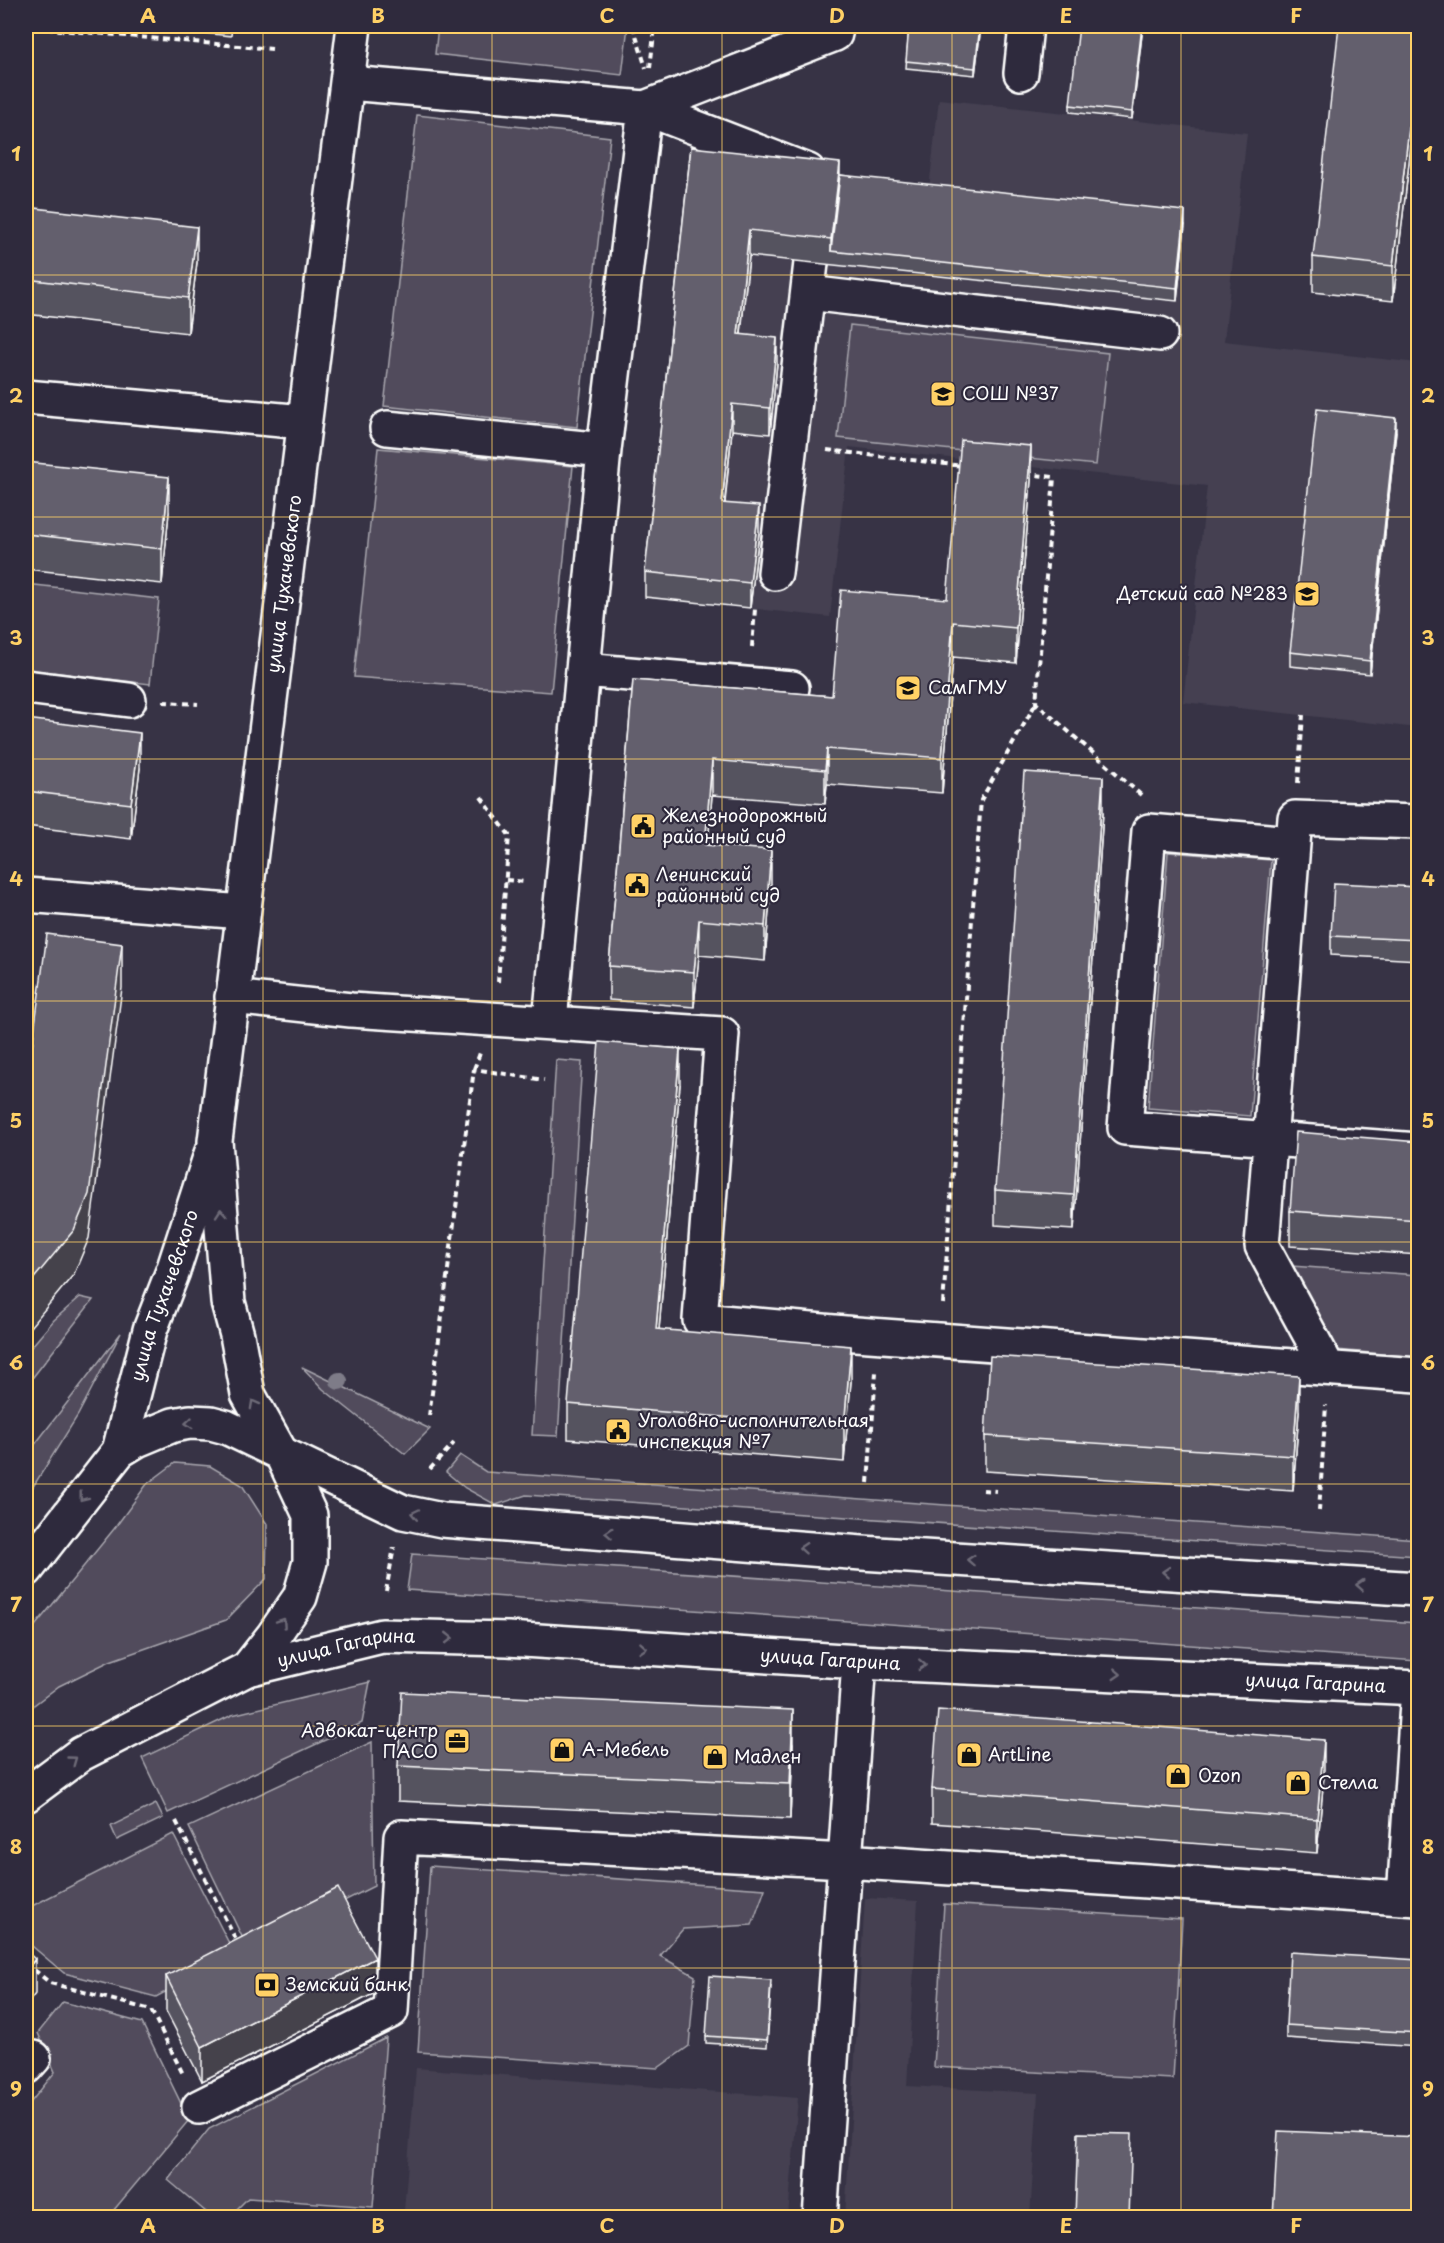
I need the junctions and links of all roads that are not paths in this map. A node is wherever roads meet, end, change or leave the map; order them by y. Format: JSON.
{"nodes":[{"id":1,"x":354,"y":26,"type":"edge"},
{"id":2,"x":836,"y":26,"type":"edge"},
{"id":3,"x":1026,"y":26,"type":"edge"},
{"id":4,"x":1021,"y":73,"type":"dead end"},
{"id":5,"x":348,"y":83,"type":"junction"},
{"id":6,"x":647,"y":92,"type":"junction"},
{"id":7,"x":820,"y":186,"type":"edge"},
{"id":8,"x":1160,"y":334,"type":"dead end"},
{"id":9,"x":26,"y":397,"type":"edge"},
{"id":10,"x":304,"y":422,"type":"junction"},
{"id":11,"x":387,"y":428,"type":"dead end"},
{"id":12,"x":604,"y":450,"type":"junction"},
{"id":13,"x":775,"y":573,"type":"dead end"},
{"id":14,"x":583,"y":670,"type":"junction"},
{"id":15,"x":26,"y":687,"type":"edge"},
{"id":16,"x":792,"y":688,"type":"dead end"},
{"id":17,"x":129,"y":700,"type":"dead end"},
{"id":18,"x":1419,"y":822,"type":"edge"},
{"id":19,"x":1294,"y":831,"type":"junction"},
{"id":20,"x":26,"y":895,"type":"edge"},
{"id":21,"x":243,"y":912,"type":"junction"},
{"id":22,"x":232,"y":998,"type":"junction"},
{"id":23,"x":550,"y":1021,"type":"junction"},
{"id":24,"x":1270,"y":1139,"type":"junction"},
{"id":25,"x":215,"y":1141,"type":"junction"},
{"id":26,"x":1419,"y":1149,"type":"edge"},
{"id":27,"x":1328,"y":1368,"type":"junction"},
{"id":28,"x":1419,"y":1375,"type":"edge"},
{"id":29,"x":119,"y":1451,"type":"junction"},
{"id":30,"x":282,"y":1455,"type":"junction"},
{"id":31,"x":26,"y":1570,"type":"edge"},
{"id":32,"x":1419,"y":1589,"type":"edge"},
{"id":33,"x":859,"y":1662,"type":"junction"},
{"id":34,"x":247,"y":1669,"type":"junction"},
{"id":35,"x":1418,"y":1688,"type":"edge"},
{"id":36,"x":26,"y":1795,"type":"edge"},
{"id":37,"x":845,"y":1861,"type":"junction"},
{"id":38,"x":1411,"y":1898,"type":"edge"},
{"id":39,"x":200,"y":2107,"type":"road end"},
{"id":40,"x":820,"y":2217,"type":"edge"}],
"edges":[{"from":1,"to":5,"type":"main road","name":"улица Тухачевского"},
{"from":2,"to":6,"type":"main road"},
{"from":3,"to":4,"type":"main road"},
{"from":5,"to":6,"type":"main road"},
{"from":5,"to":10,"type":"main road","name":"улица Тухачевского"},
{"from":6,"to":7,"type":"main road"},
{"from":6,"to":12,"type":"main road"},
{"from":8,"to":13,"type":"main road"},
{"from":9,"to":10,"type":"main road"},
{"from":10,"to":21,"type":"main road","name":"улица Тухачевского"},
{"from":11,"to":12,"type":"main road"},
{"from":12,"to":14,"type":"main road"},
{"from":14,"to":16,"type":"main road"},
{"from":14,"to":23,"type":"main road"},
{"from":15,"to":17,"type":"main road"},
{"from":18,"to":19,"type":"main road"},
{"from":19,"to":24,"type":"main road"},
{"from":19,"to":24,"type":"main road"},
{"from":20,"to":21,"type":"main road"},
{"from":21,"to":22,"type":"main road","name":"улица Тухачевского"},
{"from":22,"to":23,"type":"main road"},
{"from":22,"to":25,"type":"main road","name":"улица Тухачевского"},
{"from":23,"to":27,"type":"main road"},
{"from":24,"to":26,"type":"main road"},
{"from":24,"to":27,"type":"main road"},
{"from":25,"to":29,"type":"main road","name":"улица Тухачевского"},
{"from":30,"to":25,"type":"main road","name":"улица Тухачевского","one_way":true},
{"from":27,"to":28,"type":"main road"},
{"from":30,"to":29,"type":"main road","one_way":true},
{"from":29,"to":31,"type":"main road","one_way":true},
{"from":32,"to":30,"type":"main road","one_way":true},
{"from":34,"to":30,"type":"main road","name":"улица Гагарина","one_way":true},
{"from":34,"to":33,"type":"main road","name":"улица Гагарина","one_way":true},
{"from":33,"to":35,"type":"main road","name":"улица Гагарина","one_way":true},
{"from":33,"to":37,"type":"main road"},
{"from":36,"to":34,"type":"main road","name":"улица Гагарина","one_way":true},
{"from":35,"to":38,"type":"main road"},
{"from":37,"to":38,"type":"main road"},
{"from":37,"to":39,"type":"main road"},
{"from":37,"to":40,"type":"main road"}]}
